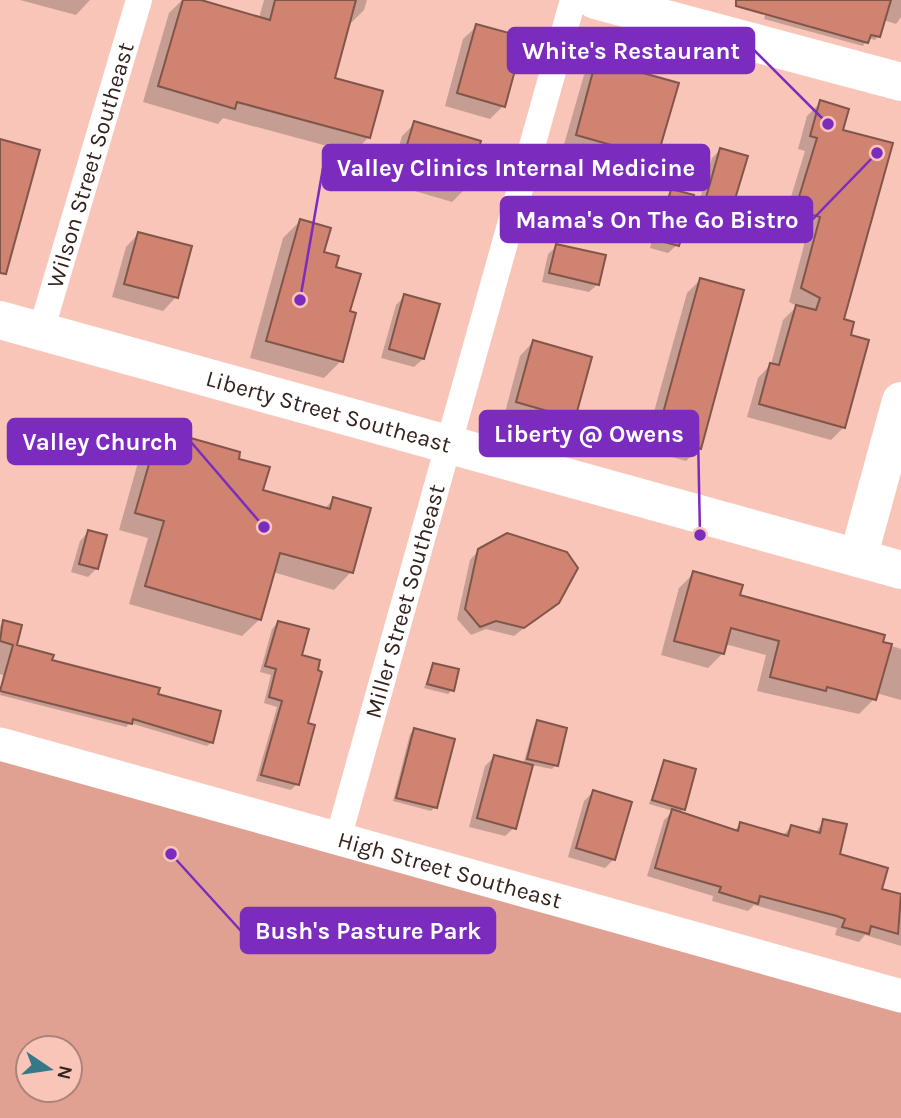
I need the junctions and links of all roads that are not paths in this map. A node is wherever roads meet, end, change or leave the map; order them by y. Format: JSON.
{"nodes":[{"id":1,"x":139,"y":0,"type":"edge"},
{"id":2,"x":573,"y":0,"type":"edge"},
{"id":3,"x":595,"y":0,"type":"edge"},
{"id":4,"x":901,"y":82,"type":"edge"},
{"id":5,"x":0,"y":320,"type":"edge"},
{"id":6,"x":41,"y":331,"type":"junction"},
{"id":7,"x":901,"y":401,"type":"edge"},
{"id":8,"x":448,"y":443,"type":"junction"},
{"id":9,"x":858,"y":558,"type":"junction"},
{"id":10,"x":901,"y":570,"type":"edge"},
{"id":11,"x":0,"y":744,"type":"edge"},
{"id":12,"x":338,"y":839,"type":"junction"},
{"id":13,"x":901,"y":996,"type":"edge"}],
"edges":[{"from":1,"to":6,"type":"street","name":"Wilson Street Southeast"},
{"from":2,"to":8,"type":"street","name":"Miller Street Southeast"},
{"from":3,"to":4,"type":"main road"},
{"from":5,"to":6,"type":"main road","name":"Liberty Street Southeast"},
{"from":6,"to":8,"type":"main road","name":"Liberty Street Southeast"},
{"from":7,"to":9,"type":"main road"},
{"from":8,"to":9,"type":"main road","name":"Liberty Street Southeast"},
{"from":8,"to":12,"type":"street","name":"Miller Street Southeast"},
{"from":9,"to":10,"type":"main road","name":"Liberty Street Southeast"},
{"from":11,"to":12,"type":"street","name":"High Street Southeast"},
{"from":12,"to":13,"type":"street","name":"High Street Southeast"}]}
